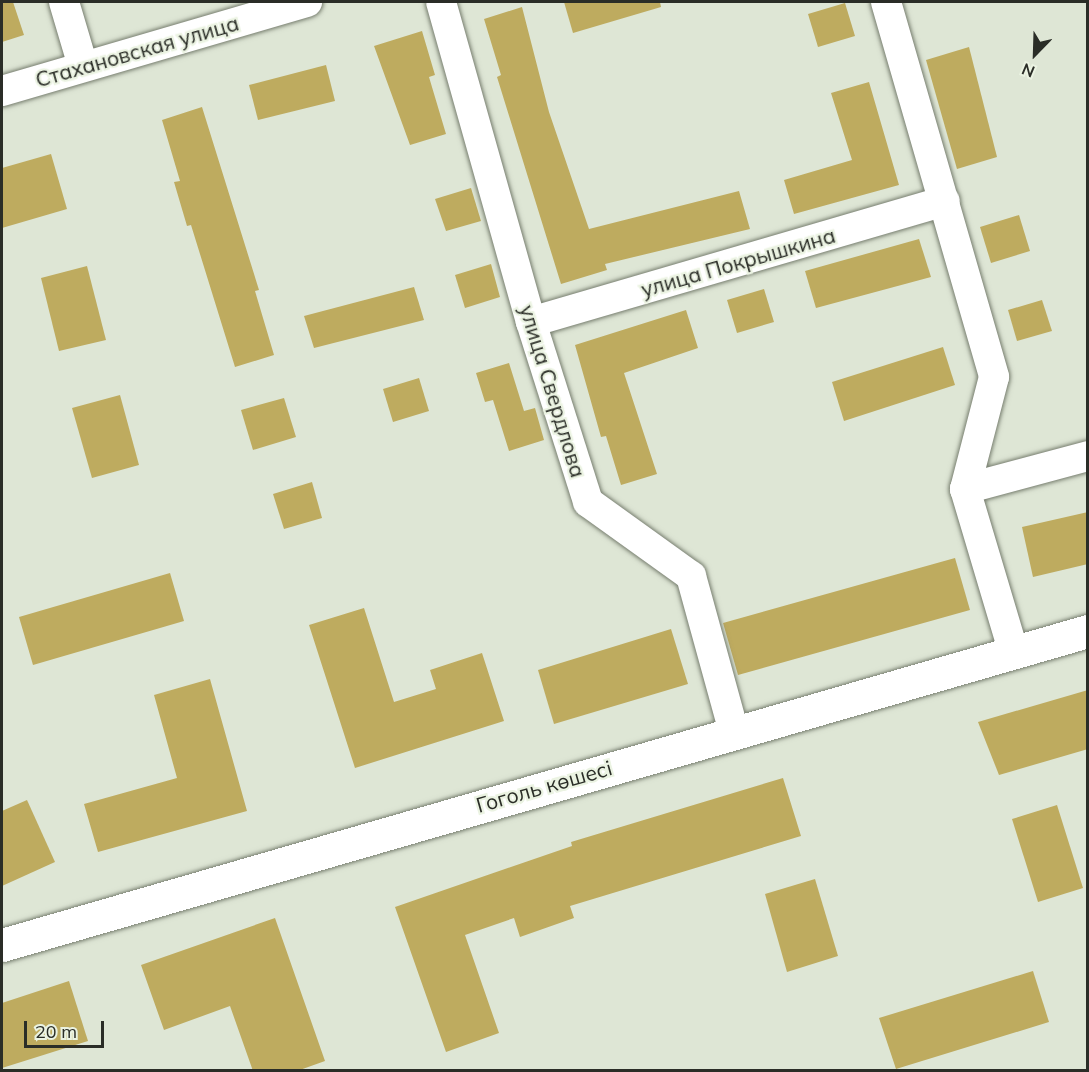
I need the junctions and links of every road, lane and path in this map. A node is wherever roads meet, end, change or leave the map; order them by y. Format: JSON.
{"nodes":[{"id":1,"x":64,"y":2,"type":"edge"},
{"id":2,"x":308,"y":2,"type":"edge"},
{"id":3,"x":441,"y":2,"type":"edge"},
{"id":4,"x":886,"y":2,"type":"edge"},
{"id":5,"x":83,"y":66,"type":"junction"},
{"id":6,"x":2,"y":91,"type":"edge"},
{"id":7,"x":945,"y":201,"type":"junction"},
{"id":8,"x":531,"y":322,"type":"junction"},
{"id":9,"x":1088,"y":456,"type":"edge"},
{"id":10,"x":965,"y":489,"type":"junction"},
{"id":11,"x":1088,"y":631,"type":"edge"},
{"id":12,"x":1014,"y":653,"type":"junction"},
{"id":13,"x":734,"y":732,"type":"junction"},
{"id":14,"x":2,"y":945,"type":"edge"}],
"edges":[{"from":1,"to":5,"type":"street"},
{"from":2,"to":5,"type":"street","name":"Стахановская улица"},
{"from":3,"to":8,"type":"street","name":"улица Свердлова"},
{"from":4,"to":7,"type":"street"},
{"from":5,"to":6,"type":"street","name":"Стахановская улица"},
{"from":7,"to":8,"type":"street","name":"улица Покрышкина"},
{"from":7,"to":10,"type":"street"},
{"from":8,"to":13,"type":"street","name":"улица Свердлова"},
{"from":9,"to":10,"type":"street"},
{"from":10,"to":12,"type":"street"},
{"from":11,"to":12,"type":"main road","name":"Гоголь көшесі"},
{"from":12,"to":13,"type":"main road","name":"Гоголь көшесі"},
{"from":13,"to":14,"type":"main road","name":"Гоголь көшесі"}]}
